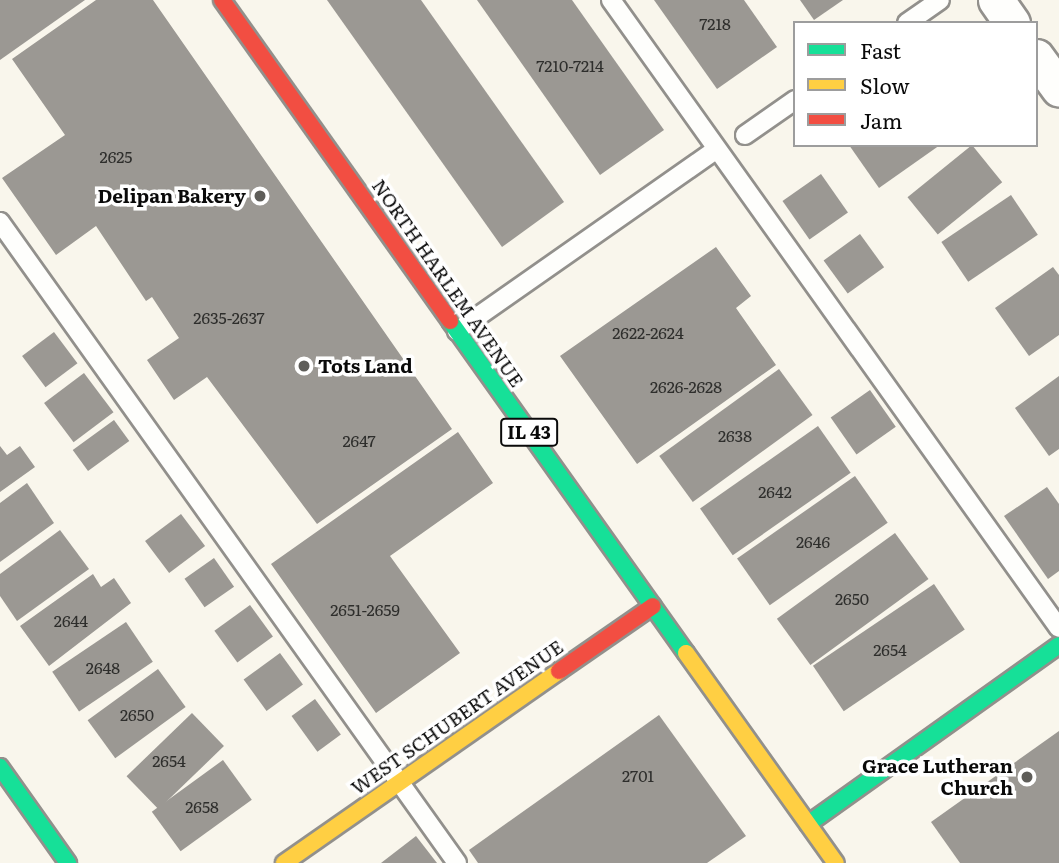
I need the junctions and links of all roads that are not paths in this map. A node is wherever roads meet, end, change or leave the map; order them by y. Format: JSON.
{"nodes":[{"id":1,"x":222,"y":0,"type":"edge"},
{"id":2,"x":611,"y":0,"type":"edge"},
{"id":3,"x":940,"y":0,"type":"edge"},
{"id":4,"x":996,"y":0,"type":"edge"},
{"id":5,"x":910,"y":21,"type":"edge"},
{"id":6,"x":1011,"y":21,"type":"edge"},
{"id":7,"x":1038,"y":60,"type":"edge"},
{"id":8,"x":1059,"y":89,"type":"edge"},
{"id":9,"x":793,"y":101,"type":"edge"},
{"id":10,"x":745,"y":135,"type":"dead end"},
{"id":11,"x":717,"y":149,"type":"junction"},
{"id":12,"x":0,"y":222,"type":"edge"},
{"id":13,"x":457,"y":331,"type":"junction"},
{"id":14,"x":653,"y":606,"type":"junction"},
{"id":15,"x":1059,"y":628,"type":"edge"},
{"id":16,"x":1059,"y":645,"type":"edge"},
{"id":17,"x":0,"y":768,"type":"edge"},
{"id":18,"x":400,"y":783,"type":"junction"},
{"id":19,"x":808,"y":824,"type":"junction"},
{"id":20,"x":68,"y":863,"type":"edge"},
{"id":21,"x":284,"y":863,"type":"edge"},
{"id":22,"x":457,"y":863,"type":"edge"},
{"id":23,"x":836,"y":863,"type":"edge"}],
"edges":[{"from":1,"to":13,"type":"main road","name":"NORTH HARLEM AVENUE","number":"IL 43"},
{"from":2,"to":11,"type":"lane"},
{"from":3,"to":5,"type":"lane"},
{"from":4,"to":6,"type":"street"},
{"from":7,"to":8,"type":"street"},
{"from":9,"to":10,"type":"lane"},
{"from":11,"to":13,"type":"lane"},
{"from":11,"to":15,"type":"lane"},
{"from":12,"to":18,"type":"lane"},
{"from":13,"to":14,"type":"main road","name":"NORTH HARLEM AVENUE","number":"IL 43"},
{"from":14,"to":18,"type":"main road","name":"WEST SCHUBERT AVENUE"},
{"from":14,"to":19,"type":"main road","name":"NORTH HARLEM AVENUE","number":"IL 43"},
{"from":16,"to":19,"type":"main road"},
{"from":17,"to":20,"type":"main road"},
{"from":18,"to":21,"type":"main road","name":"WEST SCHUBERT AVENUE"},
{"from":18,"to":22,"type":"lane"},
{"from":19,"to":23,"type":"main road","name":"NORTH HARLEM AVENUE","number":"IL 43"}]}
